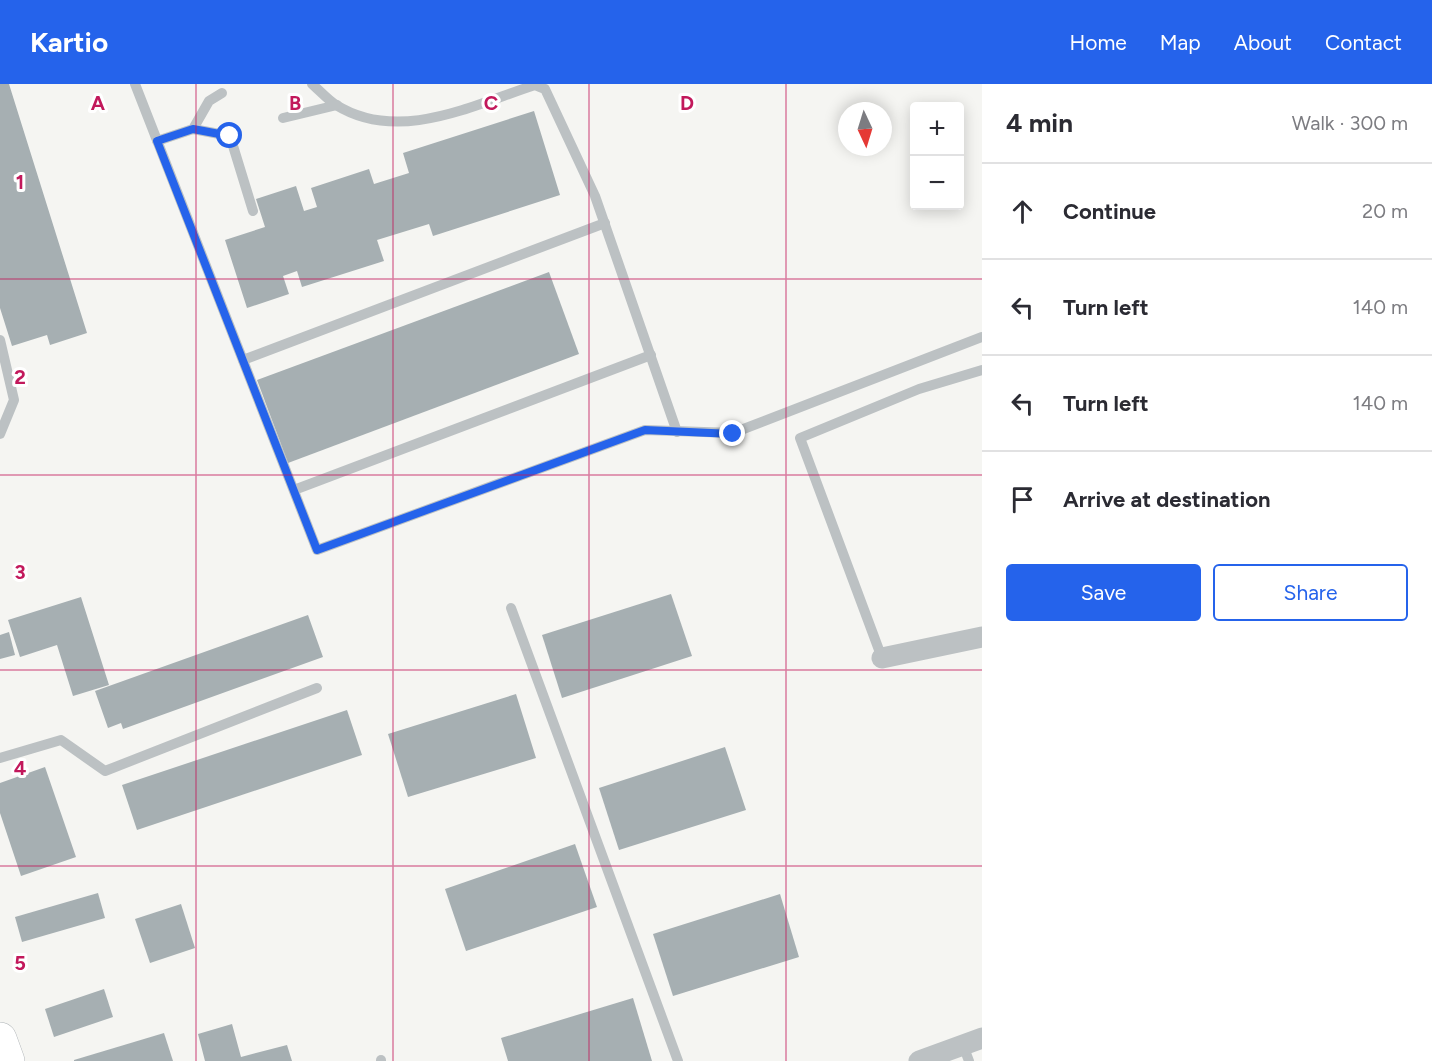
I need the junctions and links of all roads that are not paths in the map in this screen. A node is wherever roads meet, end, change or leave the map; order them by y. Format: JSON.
{"nodes":[{"id":1,"x":135,"y":84,"type":"edge"},
{"id":2,"x":312,"y":84,"type":"edge"},
{"id":3,"x":222,"y":93,"type":"dead end"},
{"id":4,"x":337,"y":105,"type":"junction"},
{"id":5,"x":283,"y":118,"type":"dead end"},
{"id":6,"x":193,"y":129,"type":"junction"},
{"id":7,"x":157,"y":141,"type":"junction"},
{"id":8,"x":253,"y":211,"type":"dead end"},
{"id":9,"x":605,"y":223,"type":"junction"},
{"id":10,"x":982,"y":337,"type":"edge"},
{"id":11,"x":0,"y":340,"type":"edge"},
{"id":12,"x":651,"y":355,"type":"junction"},
{"id":13,"x":243,"y":360,"type":"junction"},
{"id":14,"x":980,"y":371,"type":"edge"},
{"id":15,"x":982,"y":382,"type":"edge"},
{"id":16,"x":677,"y":432,"type":"junction"},
{"id":17,"x":0,"y":434,"type":"edge"},
{"id":18,"x":294,"y":490,"type":"junction"},
{"id":19,"x":511,"y":608,"type":"dead end"},
{"id":20,"x":982,"y":637,"type":"edge"},
{"id":21,"x":882,"y":658,"type":"joint"},
{"id":22,"x":317,"y":688,"type":"dead end"},
{"id":23,"x":0,"y":758,"type":"edge"},
{"id":24,"x":0,"y":1039,"type":"edge"},
{"id":25,"x":972,"y":1048,"type":"edge"},
{"id":26,"x":926,"y":1060,"type":"edge"},
{"id":27,"x":8,"y":1061,"type":"edge"},
{"id":28,"x":678,"y":1061,"type":"edge"}],
"edges":[{"from":1,"to":7,"type":"lane"},
{"from":2,"to":4,"type":"lane"},
{"from":3,"to":6,"type":"lane"},
{"from":4,"to":5,"type":"lane"},
{"from":4,"to":9,"type":"lane"},
{"from":6,"to":7,"type":"lane"},
{"from":6,"to":8,"type":"lane"},
{"from":7,"to":13,"type":"lane"},
{"from":9,"to":12,"type":"lane"},
{"from":9,"to":13,"type":"lane"},
{"from":10,"to":16,"type":"lane"},
{"from":11,"to":17,"type":"lane"},
{"from":12,"to":16,"type":"lane"},
{"from":12,"to":18,"type":"lane"},
{"from":13,"to":18,"type":"lane"},
{"from":14,"to":15,"type":"lane"},
{"from":14,"to":21,"type":"lane"},
{"from":16,"to":18,"type":"lane"},
{"from":19,"to":28,"type":"lane"},
{"from":20,"to":21,"type":"street"},
{"from":22,"to":23,"type":"lane"},
{"from":24,"to":27,"type":"main road"},
{"from":25,"to":26,"type":"street"}]}
